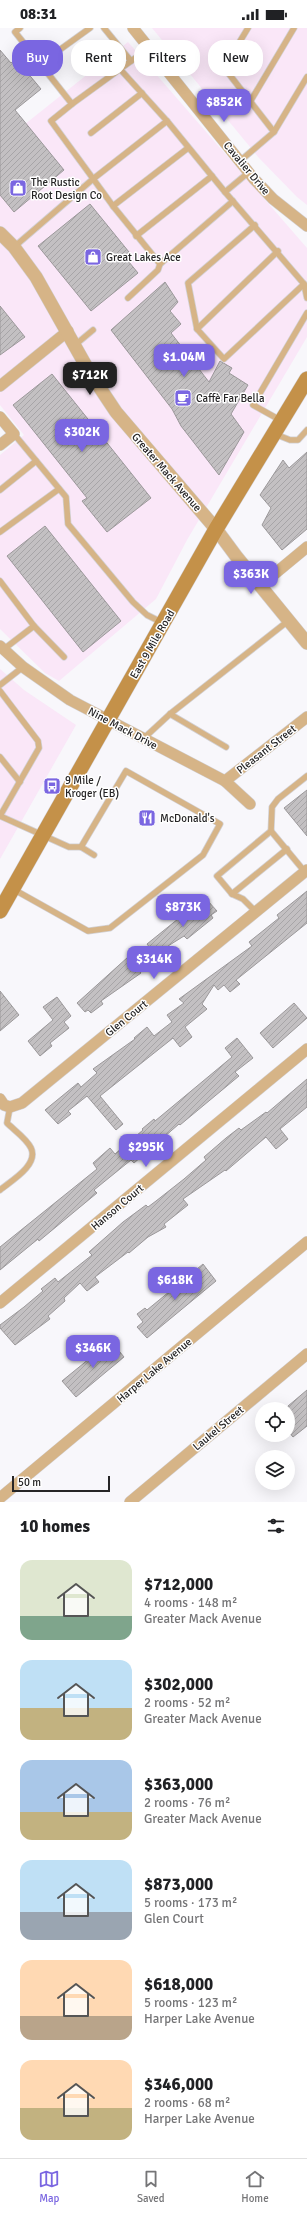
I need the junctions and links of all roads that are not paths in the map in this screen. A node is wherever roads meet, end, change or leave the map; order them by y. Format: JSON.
{"nodes":[{"id":1,"x":20,"y":28,"type":"edge"},
{"id":2,"x":90,"y":28,"type":"edge"},
{"id":3,"x":104,"y":28,"type":"edge"},
{"id":4,"x":133,"y":28,"type":"edge"},
{"id":5,"x":248,"y":28,"type":"edge"},
{"id":6,"x":294,"y":28,"type":"edge"},
{"id":7,"x":21,"y":40,"type":"edge"},
{"id":8,"x":143,"y":40,"type":"edge"},
{"id":9,"x":63,"y":47,"type":"edge"},
{"id":10,"x":134,"y":59,"type":"edge"},
{"id":11,"x":131,"y":61,"type":"junction"},
{"id":12,"x":126,"y":65,"type":"edge"},
{"id":13,"x":50,"y":76,"type":"edge"},
{"id":14,"x":110,"y":76,"type":"edge"},
{"id":15,"x":126,"y":76,"type":"edge"},
{"id":16,"x":172,"y":76,"type":"edge"},
{"id":17,"x":307,"y":77,"type":"edge"},
{"id":18,"x":142,"y":94,"type":"junction"},
{"id":19,"x":250,"y":102,"type":"junction"},
{"id":20,"x":72,"y":104,"type":"junction"},
{"id":21,"x":166,"y":121,"type":"junction"},
{"id":22,"x":274,"y":132,"type":"junction"},
{"id":23,"x":91,"y":134,"type":"dead end"},
{"id":24,"x":188,"y":148,"type":"junction"},
{"id":25,"x":240,"y":161,"type":"junction"},
{"id":26,"x":249,"y":172,"type":"junction"},
{"id":27,"x":212,"y":176,"type":"junction"},
{"id":28,"x":93,"y":179,"type":"junction"},
{"id":29,"x":225,"y":192,"type":"junction"},
{"id":30,"x":233,"y":201,"type":"junction"},
{"id":31,"x":113,"y":206,"type":"junction"},
{"id":32,"x":255,"y":225,"type":"junction"},
{"id":33,"x":307,"y":226,"type":"edge"},
{"id":34,"x":0,"y":233,"type":"edge"},
{"id":35,"x":136,"y":236,"type":"junction"},
{"id":36,"x":14,"y":247,"type":"junction"},
{"id":37,"x":278,"y":251,"type":"junction"},
{"id":38,"x":160,"y":264,"type":"junction"},
{"id":39,"x":304,"y":284,"type":"junction"},
{"id":40,"x":128,"y":298,"type":"dead end"},
{"id":41,"x":307,"y":298,"type":"edge"},
{"id":42,"x":307,"y":312,"type":"edge"},
{"id":43,"x":198,"y":328,"type":"junction"},
{"id":44,"x":68,"y":330,"type":"junction"},
{"id":45,"x":93,"y":330,"type":"dead end"},
{"id":46,"x":76,"y":345,"type":"junction"},
{"id":47,"x":307,"y":379,"type":"edge"},
{"id":48,"x":0,"y":386,"type":"edge"},
{"id":49,"x":0,"y":417,"type":"edge"},
{"id":50,"x":279,"y":428,"type":"junction"},
{"id":51,"x":307,"y":430,"type":"edge"},
{"id":52,"x":14,"y":434,"type":"junction"},
{"id":53,"x":0,"y":445,"type":"edge"},
{"id":54,"x":36,"y":461,"type":"junction"},
{"id":55,"x":59,"y":488,"type":"junction"},
{"id":56,"x":0,"y":490,"type":"edge"},
{"id":57,"x":216,"y":529,"type":"junction"},
{"id":58,"x":0,"y":532,"type":"edge"},
{"id":59,"x":307,"y":547,"type":"edge"},
{"id":60,"x":0,"y":581,"type":"edge"},
{"id":61,"x":260,"y":586,"type":"junction"},
{"id":62,"x":289,"y":621,"type":"junction"},
{"id":63,"x":164,"y":623,"type":"junction"},
{"id":64,"x":34,"y":626,"type":"junction"},
{"id":65,"x":307,"y":643,"type":"edge"},
{"id":66,"x":2,"y":648,"type":"edge"},
{"id":67,"x":64,"y":657,"type":"dead end"},
{"id":68,"x":23,"y":667,"type":"junction"},
{"id":69,"x":0,"y":685,"type":"edge"},
{"id":70,"x":0,"y":692,"type":"edge"},
{"id":71,"x":170,"y":714,"type":"junction"},
{"id":72,"x":307,"y":717,"type":"edge"},
{"id":73,"x":108,"y":720,"type":"junction"},
{"id":74,"x":143,"y":738,"type":"junction"},
{"id":75,"x":226,"y":747,"type":"dead end"},
{"id":76,"x":0,"y":757,"type":"edge"},
{"id":77,"x":307,"y":776,"type":"edge"},
{"id":78,"x":225,"y":781,"type":"junction"},
{"id":79,"x":20,"y":782,"type":"junction"},
{"id":80,"x":250,"y":804,"type":"dead end"},
{"id":81,"x":0,"y":816,"type":"edge"},
{"id":82,"x":271,"y":831,"type":"junction"},
{"id":83,"x":43,"y":835,"type":"junction"},
{"id":84,"x":81,"y":847,"type":"junction"},
{"id":85,"x":287,"y":850,"type":"junction"},
{"id":86,"x":94,"y":855,"type":"dead end"},
{"id":87,"x":306,"y":871,"type":"edge"},
{"id":88,"x":12,"y":889,"type":"junction"},
{"id":89,"x":232,"y":894,"type":"junction"},
{"id":90,"x":0,"y":911,"type":"edge"},
{"id":91,"x":256,"y":912,"type":"junction"},
{"id":92,"x":307,"y":1049,"type":"edge"},
{"id":93,"x":0,"y":1099,"type":"edge"},
{"id":94,"x":10,"y":1107,"type":"junction"},
{"id":95,"x":0,"y":1190,"type":"edge"},
{"id":96,"x":307,"y":1242,"type":"edge"},
{"id":97,"x":0,"y":1304,"type":"edge"},
{"id":98,"x":307,"y":1354,"type":"edge"},
{"id":99,"x":0,"y":1498,"type":"edge"},
{"id":100,"x":130,"y":1502,"type":"edge"}],
"edges":[{"from":1,"to":7,"type":"lane"},
{"from":2,"to":9,"type":"lane"},
{"from":3,"to":11,"type":"lane"},
{"from":4,"to":8,"type":"street","name":"Cavalier Drive"},
{"from":5,"to":19,"type":"lane"},
{"from":6,"to":19,"type":"lane"},
{"from":10,"to":11,"type":"lane"},
{"from":11,"to":12,"type":"lane"},
{"from":13,"to":20,"type":"lane"},
{"from":14,"to":20,"type":"lane"},
{"from":15,"to":18,"type":"lane"},
{"from":16,"to":25,"type":"street","name":"Cavalier Drive"},
{"from":17,"to":22,"type":"lane"},
{"from":18,"to":21,"type":"lane"},
{"from":18,"to":23,"type":"lane"},
{"from":19,"to":22,"type":"lane"},
{"from":20,"to":28,"type":"lane"},
{"from":21,"to":24,"type":"lane"},
{"from":21,"to":28,"type":"lane"},
{"from":22,"to":25,"type":"lane"},
{"from":24,"to":27,"type":"lane"},
{"from":24,"to":31,"type":"lane"},
{"from":25,"to":26,"type":"street","name":"Cavalier Drive"},
{"from":26,"to":29,"type":"lane"},
{"from":26,"to":33,"type":"street","name":"Cavalier Drive"},
{"from":27,"to":29,"type":"lane"},
{"from":27,"to":35,"type":"lane"},
{"from":28,"to":31,"type":"lane"},
{"from":28,"to":36,"type":"lane"},
{"from":29,"to":30,"type":"lane"},
{"from":30,"to":32,"type":"lane"},
{"from":30,"to":38,"type":"lane"},
{"from":31,"to":35,"type":"lane"},
{"from":32,"to":37,"type":"lane"},
{"from":32,"to":43,"type":"lane"},
{"from":34,"to":36,"type":"street","name":"Greater Mack Avenue"},
{"from":35,"to":38,"type":"lane"},
{"from":36,"to":44,"type":"street","name":"Greater Mack Avenue"},
{"from":37,"to":39,"type":"lane"},
{"from":37,"to":43,"type":"lane"},
{"from":38,"to":40,"type":"lane"},
{"from":39,"to":41,"type":"lane"},
{"from":39,"to":43,"type":"lane"},
{"from":42,"to":50,"type":"lane"},
{"from":44,"to":46,"type":"street","name":"Greater Mack Avenue"},
{"from":44,"to":48,"type":"street"},
{"from":45,"to":46,"type":"lane"},
{"from":46,"to":57,"type":"street","name":"Greater Mack Avenue"},
{"from":47,"to":50,"type":"main road","name":"East 9 Mile Road"},
{"from":49,"to":52,"type":"street"},
{"from":50,"to":51,"type":"lane"},
{"from":50,"to":57,"type":"main road","name":"East 9 Mile Road"},
{"from":52,"to":53,"type":"street"},
{"from":52,"to":54,"type":"lane"},
{"from":54,"to":55,"type":"lane"},
{"from":54,"to":56,"type":"lane"},
{"from":55,"to":58,"type":"lane"},
{"from":55,"to":63,"type":"lane"},
{"from":57,"to":61,"type":"street","name":"Greater Mack Avenue"},
{"from":57,"to":63,"type":"main road","name":"East 9 Mile Road"},
{"from":59,"to":61,"type":"street"},
{"from":60,"to":64,"type":"lane"},
{"from":61,"to":62,"type":"street","name":"Greater Mack Avenue"},
{"from":62,"to":65,"type":"street","name":"Greater Mack Avenue"},
{"from":62,"to":71,"type":"lane"},
{"from":63,"to":73,"type":"main road","name":"East 9 Mile Road"},
{"from":64,"to":66,"type":"lane"},
{"from":64,"to":67,"type":"lane"},
{"from":66,"to":68,"type":"street","name":"Nine Mack Drive"},
{"from":68,"to":69,"type":"lane"},
{"from":68,"to":73,"type":"street","name":"Nine Mack Drive"},
{"from":70,"to":79,"type":"lane"},
{"from":71,"to":74,"type":"lane"},
{"from":71,"to":75,"type":"lane"},
{"from":72,"to":78,"type":"street","name":"Pleasant Street"},
{"from":73,"to":74,"type":"street","name":"Nine Mack Drive"},
{"from":73,"to":83,"type":"main road","name":"East 9 Mile Road"},
{"from":74,"to":78,"type":"street","name":"Nine Mack Drive"},
{"from":76,"to":79,"type":"lane"},
{"from":77,"to":82,"type":"lane"},
{"from":78,"to":80,"type":"street","name":"Nine Mack Drive"},
{"from":79,"to":81,"type":"lane"},
{"from":81,"to":83,"type":"lane"},
{"from":82,"to":85,"type":"lane"},
{"from":82,"to":89,"type":"lane"},
{"from":83,"to":84,"type":"lane"},
{"from":83,"to":88,"type":"main road","name":"East 9 Mile Road"},
{"from":84,"to":86,"type":"lane"},
{"from":84,"to":88,"type":"lane"},
{"from":85,"to":87,"type":"lane"},
{"from":85,"to":89,"type":"lane"},
{"from":87,"to":91,"type":"street","name":"Glen Court"},
{"from":88,"to":90,"type":"main road","name":"East 9 Mile Road"},
{"from":89,"to":91,"type":"lane"},
{"from":91,"to":94,"type":"street","name":"Glen Court"},
{"from":92,"to":97,"type":"street","name":"Hanson Court"},
{"from":93,"to":94,"type":"street"},
{"from":94,"to":95,"type":"lane"},
{"from":96,"to":99,"type":"street","name":"Harper Lake Avenue"},
{"from":98,"to":100,"type":"street","name":"Laukel Street"}]}
